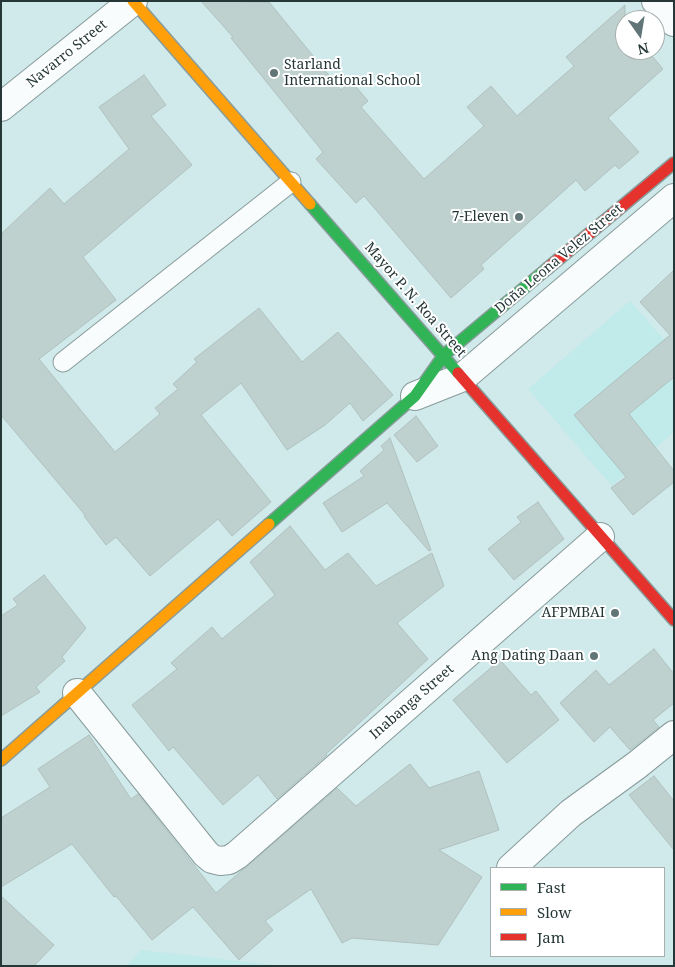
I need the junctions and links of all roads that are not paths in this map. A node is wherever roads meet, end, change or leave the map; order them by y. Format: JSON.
{"nodes":[{"id":1,"x":133,"y":1,"type":"edge"},
{"id":2,"x":656,"y":1,"type":"edge"},
{"id":3,"x":674,"y":22,"type":"edge"},
{"id":4,"x":1,"y":107,"type":"edge"},
{"id":5,"x":674,"y":163,"type":"edge"},
{"id":6,"x":291,"y":182,"type":"junction"},
{"id":7,"x":674,"y":198,"type":"edge"},
{"id":8,"x":444,"y":355,"type":"junction"},
{"id":9,"x":63,"y":362,"type":"dead end"},
{"id":10,"x":462,"y":377,"type":"junction"},
{"id":11,"x":415,"y":396,"type":"junction"},
{"id":12,"x":600,"y":537,"type":"junction"},
{"id":13,"x":674,"y":620,"type":"edge"},
{"id":14,"x":77,"y":693,"type":"junction"},
{"id":15,"x":674,"y":735,"type":"edge"},
{"id":16,"x":1,"y":760,"type":"edge"},
{"id":17,"x":512,"y":867,"type":"edge"}],
"edges":[{"from":1,"to":4,"type":"street","name":"Navarro Street"},
{"from":1,"to":6,"type":"street","name":"Mayor P. N. Roa Street"},
{"from":2,"to":3,"type":"street"},
{"from":5,"to":8,"type":"street","name":"Doña Leona Velez Street"},
{"from":6,"to":8,"type":"street","name":"Mayor P. N. Roa Street"},
{"from":6,"to":9,"type":"lane"},
{"from":7,"to":10,"type":"street","name":"Doña Leona Velez Street"},
{"from":8,"to":10,"type":"street","name":"Mayor P. N. Roa Street"},
{"from":8,"to":11,"type":"street","name":"Doña Leona Velez Street"},
{"from":10,"to":11,"type":"street","name":"Doña Leona Velez Street"},
{"from":10,"to":12,"type":"street","name":"Mayor P. N. Roa Street"},
{"from":11,"to":14,"type":"street","name":"Doña Leona Velez Street"},
{"from":12,"to":13,"type":"street","name":"Mayor P. N. Roa Street"},
{"from":12,"to":14,"type":"street","name":"Inabanga Street"},
{"from":14,"to":16,"type":"street","name":"Doña Leona Velez Street"},
{"from":15,"to":17,"type":"street"}]}
